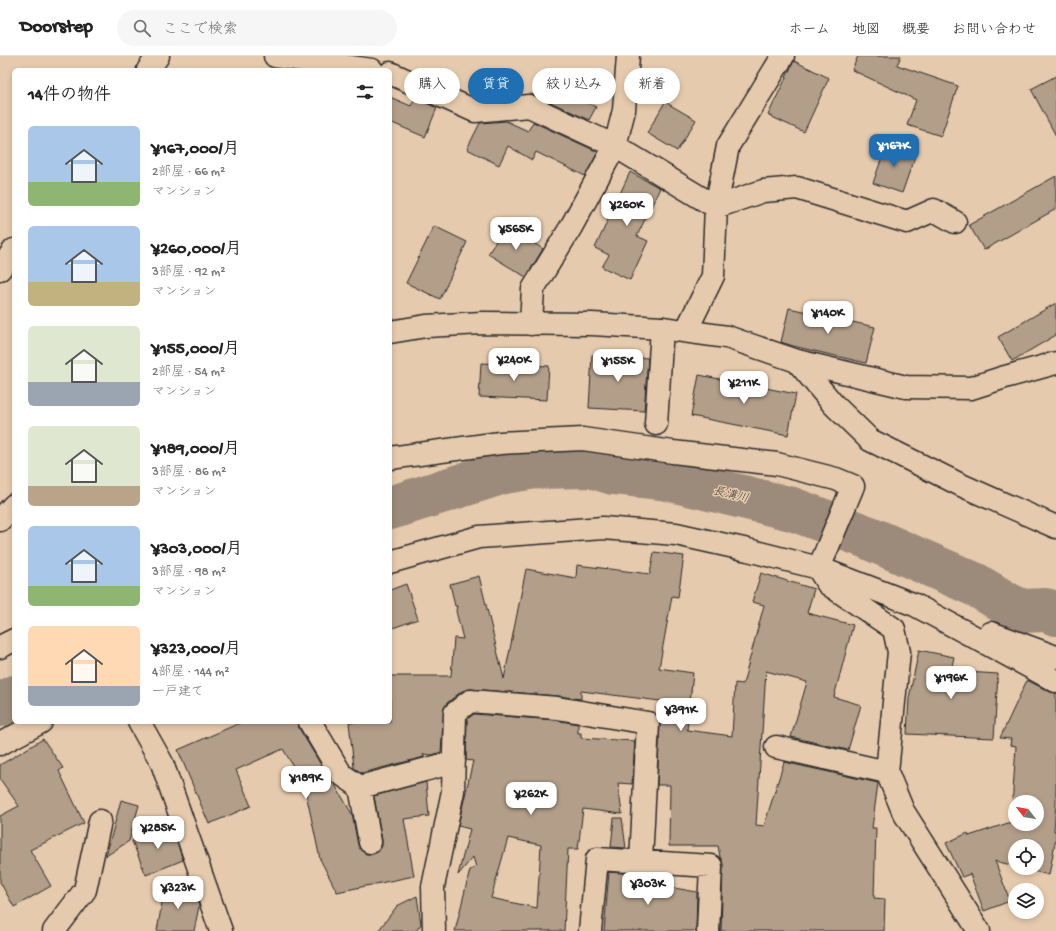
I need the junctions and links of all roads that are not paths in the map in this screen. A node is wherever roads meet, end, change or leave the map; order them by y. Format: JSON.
{"nodes":[{"id":1,"x":158,"y":56,"type":"edge"},
{"id":2,"x":275,"y":56,"type":"edge"},
{"id":3,"x":628,"y":56,"type":"edge"},
{"id":4,"x":783,"y":56,"type":"edge"},
{"id":5,"x":149,"y":68,"type":"edge"},
{"id":6,"x":358,"y":68,"type":"edge"},
{"id":7,"x":392,"y":74,"type":"edge"},
{"id":8,"x":615,"y":146,"type":"junction"},
{"id":9,"x":716,"y":207,"type":"junction"},
{"id":10,"x":955,"y":222,"type":"dead end"},
{"id":11,"x":12,"y":253,"type":"edge"},
{"id":12,"x":0,"y":269,"type":"edge"},
{"id":13,"x":531,"y":324,"type":"junction"},
{"id":14,"x":662,"y":328,"type":"junction"},
{"id":15,"x":686,"y":331,"type":"junction"},
{"id":16,"x":392,"y":332,"type":"edge"},
{"id":17,"x":797,"y":361,"type":"junction"},
{"id":18,"x":1056,"y":363,"type":"edge"},
{"id":19,"x":656,"y":424,"type":"dead end"},
{"id":20,"x":392,"y":458,"type":"edge"},
{"id":21,"x":12,"y":507,"type":"edge"},
{"id":22,"x":0,"y":520,"type":"edge"},
{"id":23,"x":1056,"y":527,"type":"edge"},
{"id":24,"x":392,"y":561,"type":"edge"},
{"id":25,"x":819,"y":568,"type":"junction"},
{"id":26,"x":915,"y":605,"type":"junction"},
{"id":27,"x":12,"y":641,"type":"edge"},
{"id":28,"x":0,"y":648,"type":"edge"},
{"id":29,"x":1056,"y":657,"type":"edge"},
{"id":30,"x":1056,"y":681,"type":"edge"},
{"id":31,"x":37,"y":724,"type":"edge"},
{"id":32,"x":140,"y":724,"type":"edge"},
{"id":33,"x":311,"y":724,"type":"edge"},
{"id":34,"x":0,"y":744,"type":"edge"},
{"id":35,"x":776,"y":747,"type":"dead end"},
{"id":36,"x":454,"y":762,"type":"junction"},
{"id":37,"x":887,"y":772,"type":"junction"},
{"id":38,"x":360,"y":787,"type":"junction"},
{"id":39,"x":100,"y":821,"type":"dead end"},
{"id":40,"x":370,"y":842,"type":"dead end"},
{"id":41,"x":641,"y":861,"type":"junction"},
{"id":42,"x":54,"y":931,"type":"edge"},
{"id":43,"x":221,"y":931,"type":"edge"},
{"id":44,"x":434,"y":931,"type":"edge"},
{"id":45,"x":590,"y":931,"type":"edge"},
{"id":46,"x":708,"y":931,"type":"edge"},
{"id":47,"x":979,"y":931,"type":"edge"}],
"edges":[{"from":1,"to":5,"type":"street"},
{"from":2,"to":6,"type":"street"},
{"from":3,"to":8,"type":"street"},
{"from":4,"to":9,"type":"street"},
{"from":7,"to":8,"type":"street"},
{"from":8,"to":9,"type":"street"},
{"from":8,"to":13,"type":"street"},
{"from":9,"to":10,"type":"street"},
{"from":9,"to":15,"type":"street"},
{"from":11,"to":12,"type":"street"},
{"from":13,"to":14,"type":"street"},
{"from":13,"to":16,"type":"street"},
{"from":14,"to":15,"type":"street"},
{"from":14,"to":19,"type":"street"},
{"from":15,"to":17,"type":"street"},
{"from":17,"to":18,"type":"street"},
{"from":17,"to":23,"type":"street"},
{"from":20,"to":25,"type":"street"},
{"from":21,"to":22,"type":"street"},
{"from":24,"to":25,"type":"street"},
{"from":25,"to":26,"type":"street"},
{"from":25,"to":37,"type":"street"},
{"from":26,"to":29,"type":"street"},
{"from":26,"to":30,"type":"street"},
{"from":27,"to":28,"type":"street"},
{"from":31,"to":34,"type":"street"},
{"from":32,"to":43,"type":"street"},
{"from":33,"to":38,"type":"street"},
{"from":35,"to":37,"type":"street"},
{"from":36,"to":38,"type":"street"},
{"from":36,"to":41,"type":"street"},
{"from":36,"to":44,"type":"street"},
{"from":37,"to":47,"type":"street"},
{"from":38,"to":40,"type":"street"},
{"from":39,"to":42,"type":"street"},
{"from":41,"to":45,"type":"street"},
{"from":41,"to":46,"type":"street"}]}
